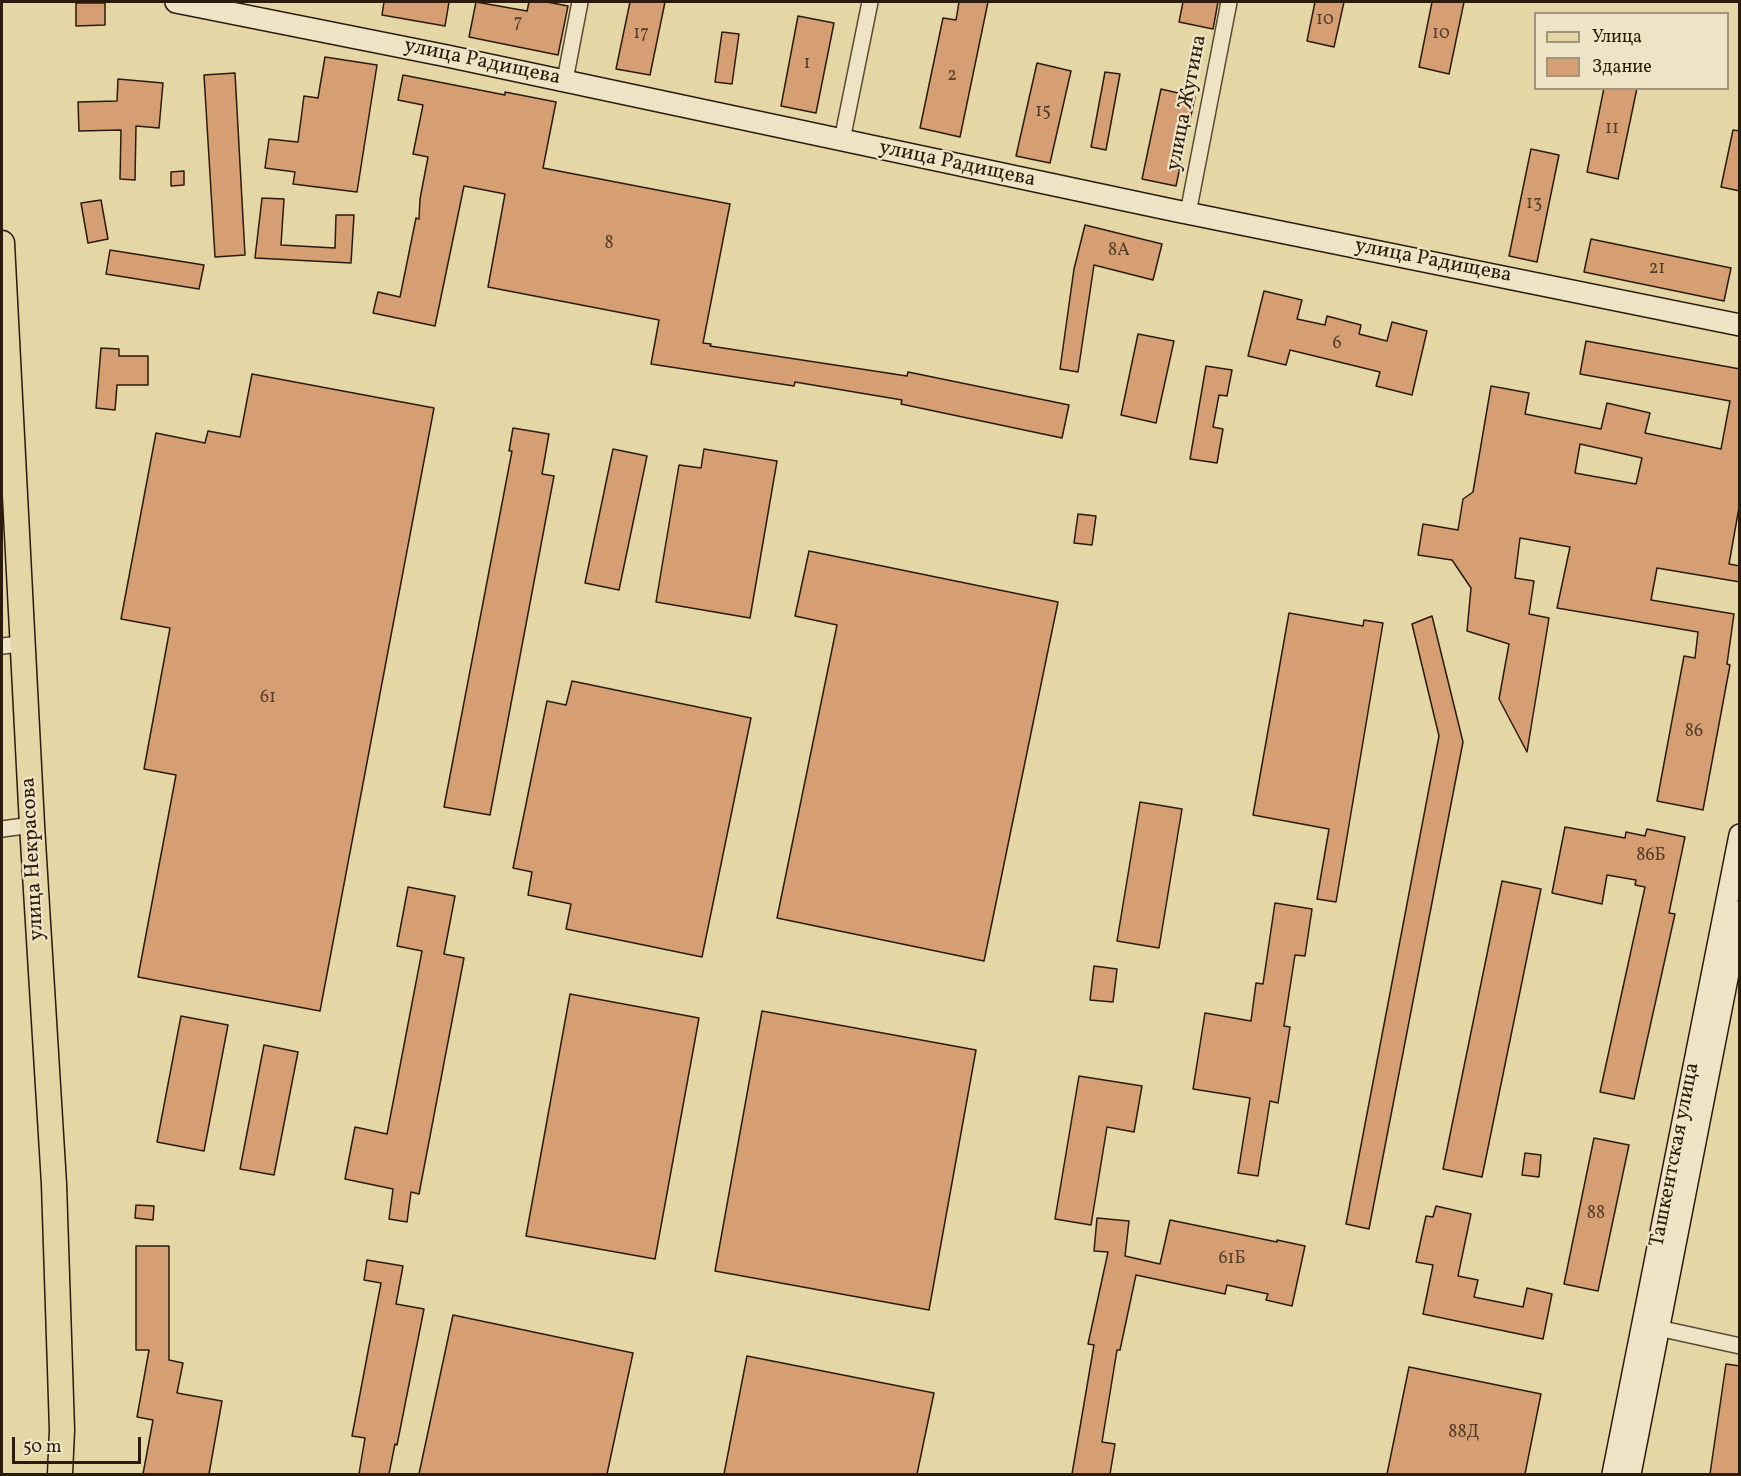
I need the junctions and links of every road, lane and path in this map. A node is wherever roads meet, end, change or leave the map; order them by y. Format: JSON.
{"nodes":[{"id":1,"x":176,"y":2,"type":"edge"},
{"id":2,"x":580,"y":2,"type":"edge"},
{"id":3,"x":870,"y":2,"type":"edge"},
{"id":4,"x":1229,"y":2,"type":"edge"},
{"id":5,"x":564,"y":80,"type":"junction"},
{"id":6,"x":842,"y":140,"type":"junction"},
{"id":7,"x":1188,"y":213,"type":"junction"},
{"id":8,"x":2,"y":243,"type":"edge"},
{"id":9,"x":1740,"y":325,"type":"edge"},
{"id":10,"x":7,"y":445,"type":"edge"},
{"id":11,"x":12,"y":645,"type":"edge"},
{"id":12,"x":32,"y":825,"type":"junction"},
{"id":13,"x":2,"y":829,"type":"edge"},
{"id":14,"x":1740,"y":835,"type":"edge"},
{"id":15,"x":1740,"y":912,"type":"edge"},
{"id":16,"x":1650,"y":1326,"type":"junction"},
{"id":17,"x":1740,"y":1346,"type":"edge"},
{"id":18,"x":60,"y":1474,"type":"edge"},
{"id":19,"x":1613,"y":1474,"type":"edge"},
{"id":20,"x":1630,"y":1474,"type":"edge"}],
"edges":[{"from":1,"to":5,"type":"street","name":"улица Радищева"},
{"from":2,"to":5,"type":"street"},
{"from":3,"to":6,"type":"street"},
{"from":4,"to":7,"type":"street","name":"улица Жугина"},
{"from":5,"to":6,"type":"street","name":"улица Радищева"},
{"from":6,"to":7,"type":"street","name":"улица Радищева"},
{"from":7,"to":9,"type":"street","name":"улица Радищева"},
{"from":8,"to":10,"type":"main road","name":"улица Некрасова"},
{"from":10,"to":11,"type":"main road","name":"улица Некрасова"},
{"from":11,"to":12,"type":"main road","name":"улица Некрасова"},
{"from":12,"to":13,"type":"street"},
{"from":12,"to":18,"type":"main road","name":"улица Некрасова"},
{"from":14,"to":16,"type":"street","name":"Ташкентская улица"},
{"from":15,"to":16,"type":"street","name":"Ташкентская улица"},
{"from":16,"to":17,"type":"street"},
{"from":16,"to":19,"type":"street","name":"Ташкентская улица"},
{"from":16,"to":20,"type":"street","name":"Ташкентская улица"}]}
